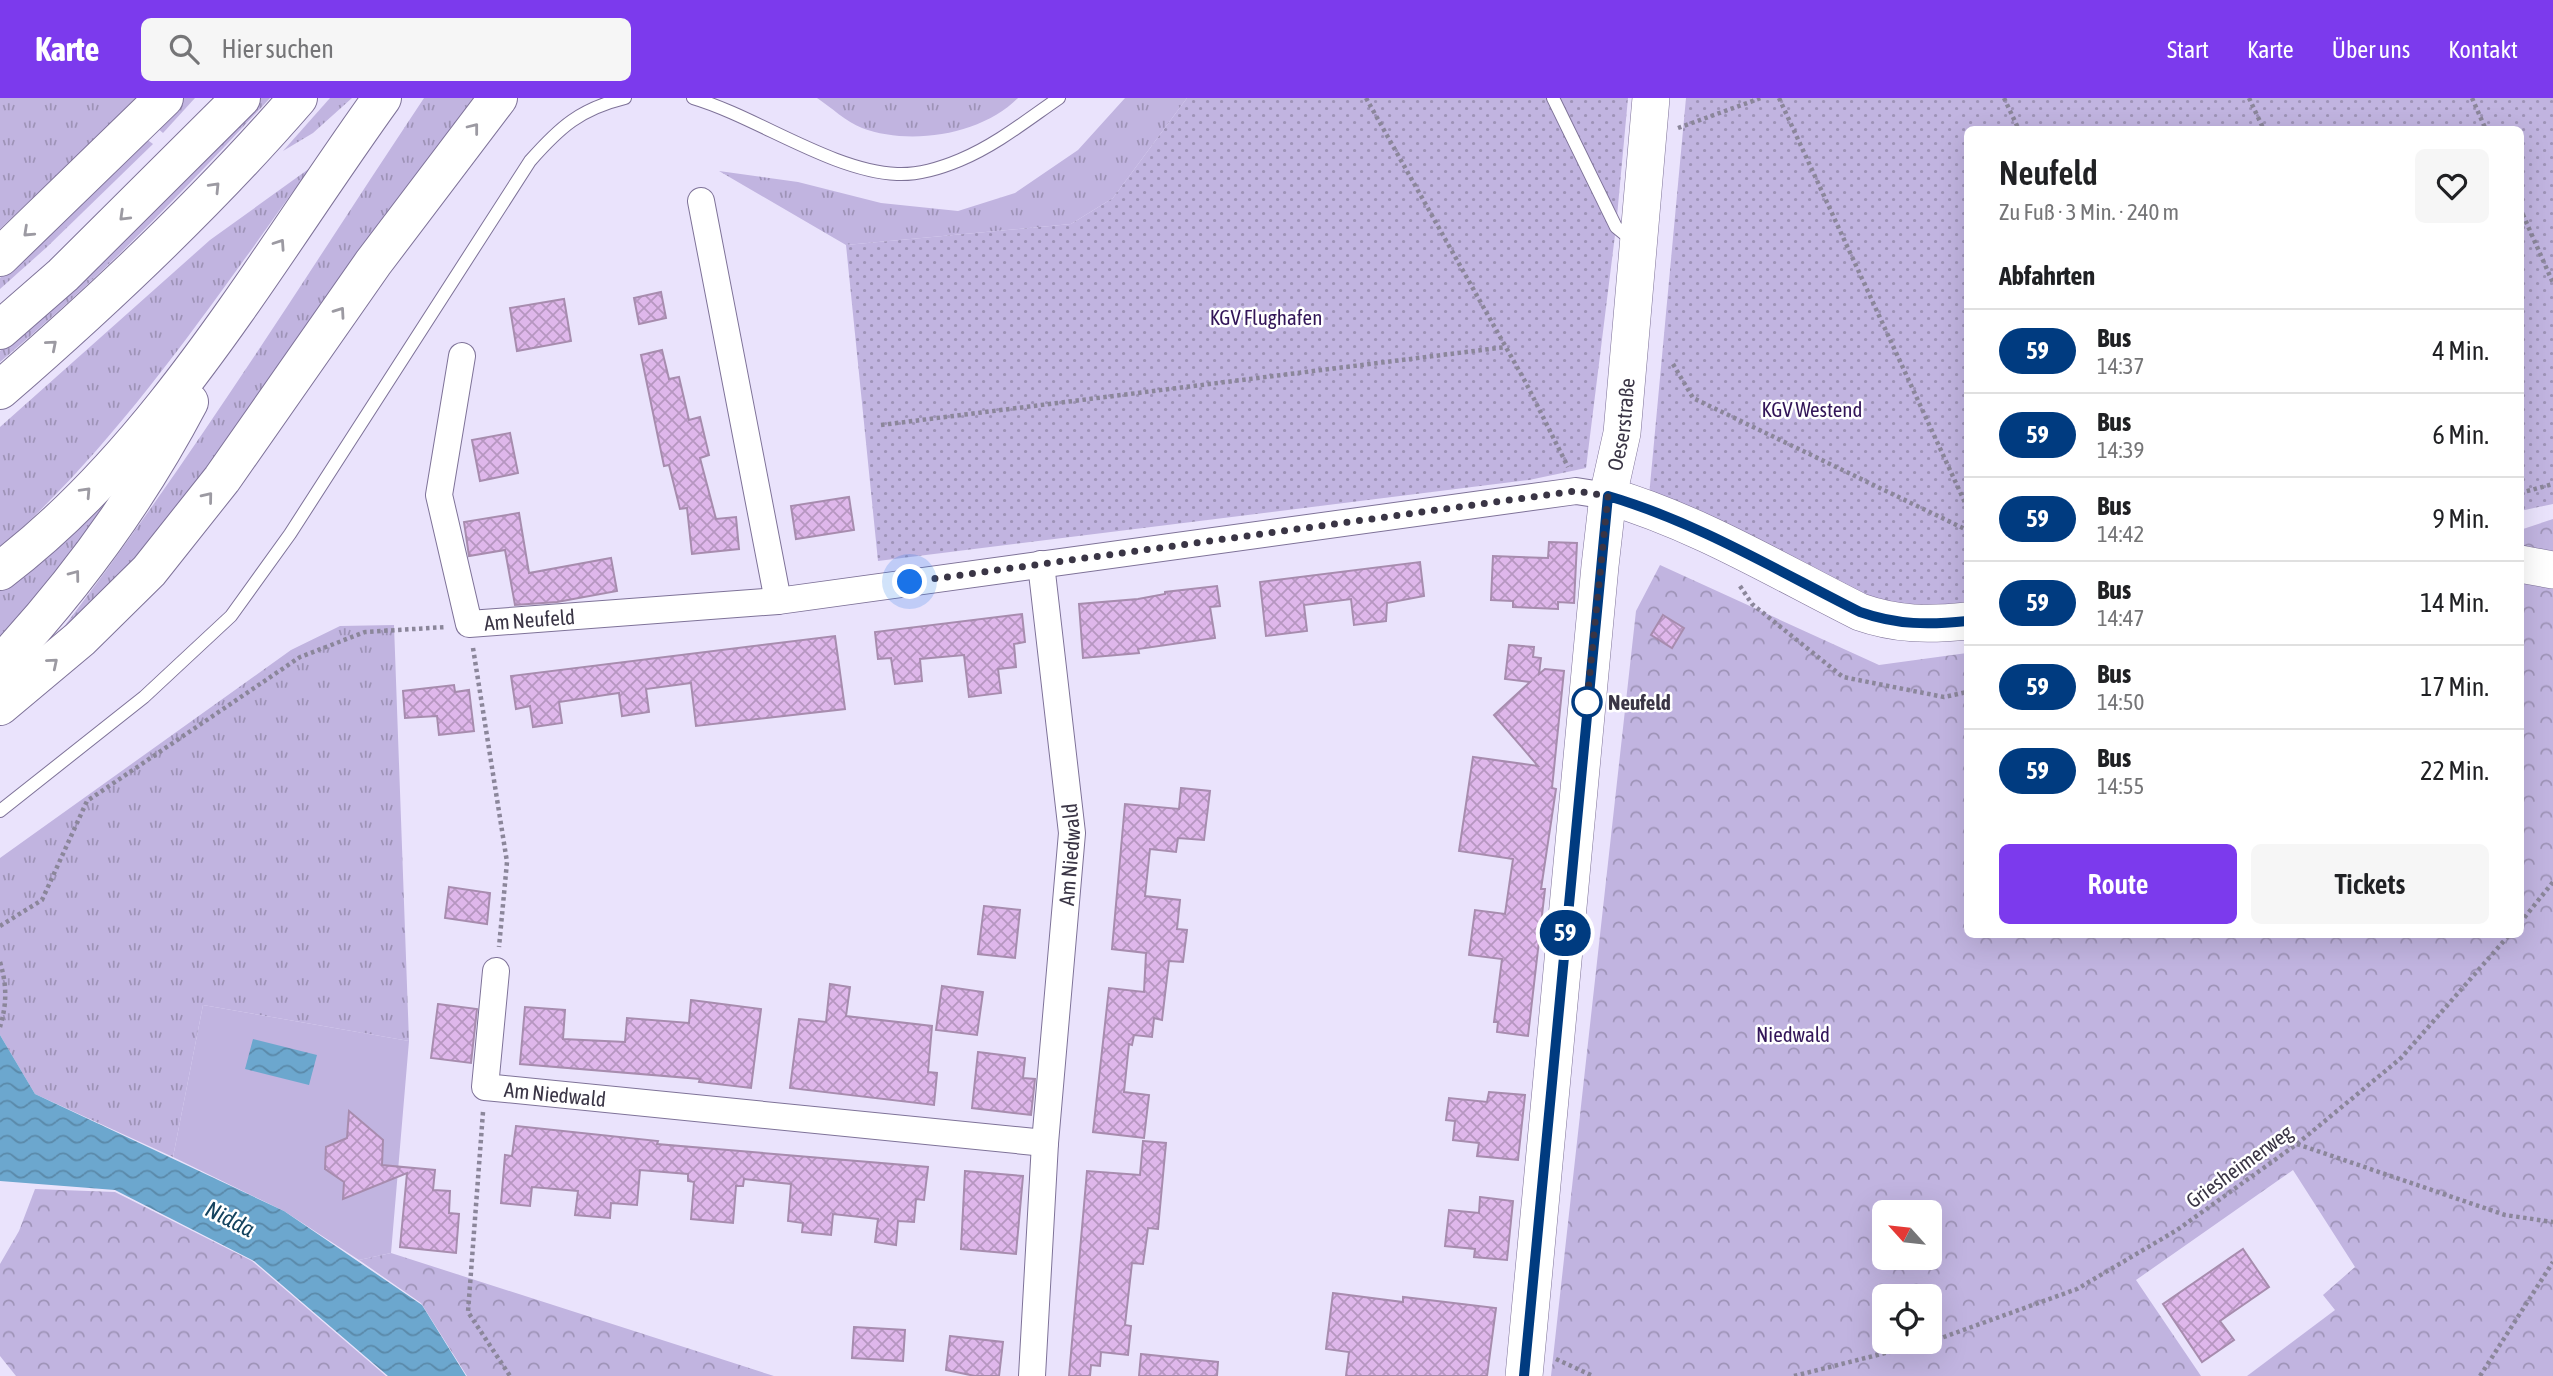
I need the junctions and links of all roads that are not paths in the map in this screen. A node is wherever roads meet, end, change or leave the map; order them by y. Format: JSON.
{"nodes":[{"id":1,"x":163,"y":98,"type":"edge"},
{"id":2,"x":241,"y":98,"type":"edge"},
{"id":3,"x":299,"y":98,"type":"edge"},
{"id":4,"x":382,"y":98,"type":"edge"},
{"id":5,"x":498,"y":98,"type":"edge"},
{"id":6,"x":625,"y":98,"type":"edge"},
{"id":7,"x":693,"y":98,"type":"edge"},
{"id":8,"x":1059,"y":98,"type":"edge"},
{"id":9,"x":1553,"y":98,"type":"edge"},
{"id":10,"x":1650,"y":113,"type":"edge"},
{"id":11,"x":701,"y":201,"type":"dead end"},
{"id":12,"x":1638,"y":245,"type":"junction"},
{"id":13,"x":0,"y":257,"type":"edge"},
{"id":14,"x":242,"y":301,"type":"junction"},
{"id":15,"x":0,"y":331,"type":"edge"},
{"id":16,"x":462,"y":356,"type":"dead end"},
{"id":17,"x":0,"y":390,"type":"edge"},
{"id":18,"x":1592,"y":494,"type":"junction"},
{"id":19,"x":1041,"y":564,"type":"junction"},
{"id":20,"x":2524,"y":565,"type":"edge"},
{"id":21,"x":2553,"y":570,"type":"edge"},
{"id":22,"x":0,"y":571,"type":"edge"},
{"id":23,"x":778,"y":601,"type":"junction"},
{"id":24,"x":1964,"y":621,"type":"edge"},
{"id":25,"x":0,"y":665,"type":"edge"},
{"id":26,"x":0,"y":706,"type":"edge"},
{"id":27,"x":0,"y":811,"type":"edge"},
{"id":28,"x":496,"y":971,"type":"road end"},
{"id":29,"x":1045,"y":1143,"type":"junction"},
{"id":30,"x":1525,"y":1361,"type":"edge"},
{"id":31,"x":1032,"y":1376,"type":"edge"}],
"edges":[{"from":1,"to":13,"type":"highway","one_way":true},
{"from":2,"to":15,"type":"highway","one_way":true},
{"from":17,"to":3,"type":"highway","one_way":true},
{"from":14,"to":4,"type":"highway","one_way":true},
{"from":26,"to":5,"type":"highway","one_way":true},
{"from":6,"to":27,"type":"lane"},
{"from":7,"to":8,"type":"lane"},
{"from":9,"to":12,"type":"lane"},
{"from":10,"to":12,"type":"street","name":"Oeserstraße"},
{"from":11,"to":23,"type":"street"},
{"from":12,"to":18,"type":"street","name":"Oeserstraße"},
{"from":22,"to":14,"type":"highway","one_way":true},
{"from":25,"to":14,"type":"highway","one_way":true},
{"from":16,"to":23,"type":"street","name":"Am Neufeld"},
{"from":18,"to":19,"type":"street","name":"Am Neufeld"},
{"from":18,"to":24,"type":"street"},
{"from":18,"to":30,"type":"street","name":"Oeserstraße"},
{"from":19,"to":23,"type":"street","name":"Am Neufeld"},
{"from":19,"to":29,"type":"street","name":"Am Niedwald"},
{"from":20,"to":21,"type":"street"},
{"from":28,"to":29,"type":"street","name":"Am Niedwald"},
{"from":29,"to":31,"type":"street","name":"Am Niedwald"}]}
